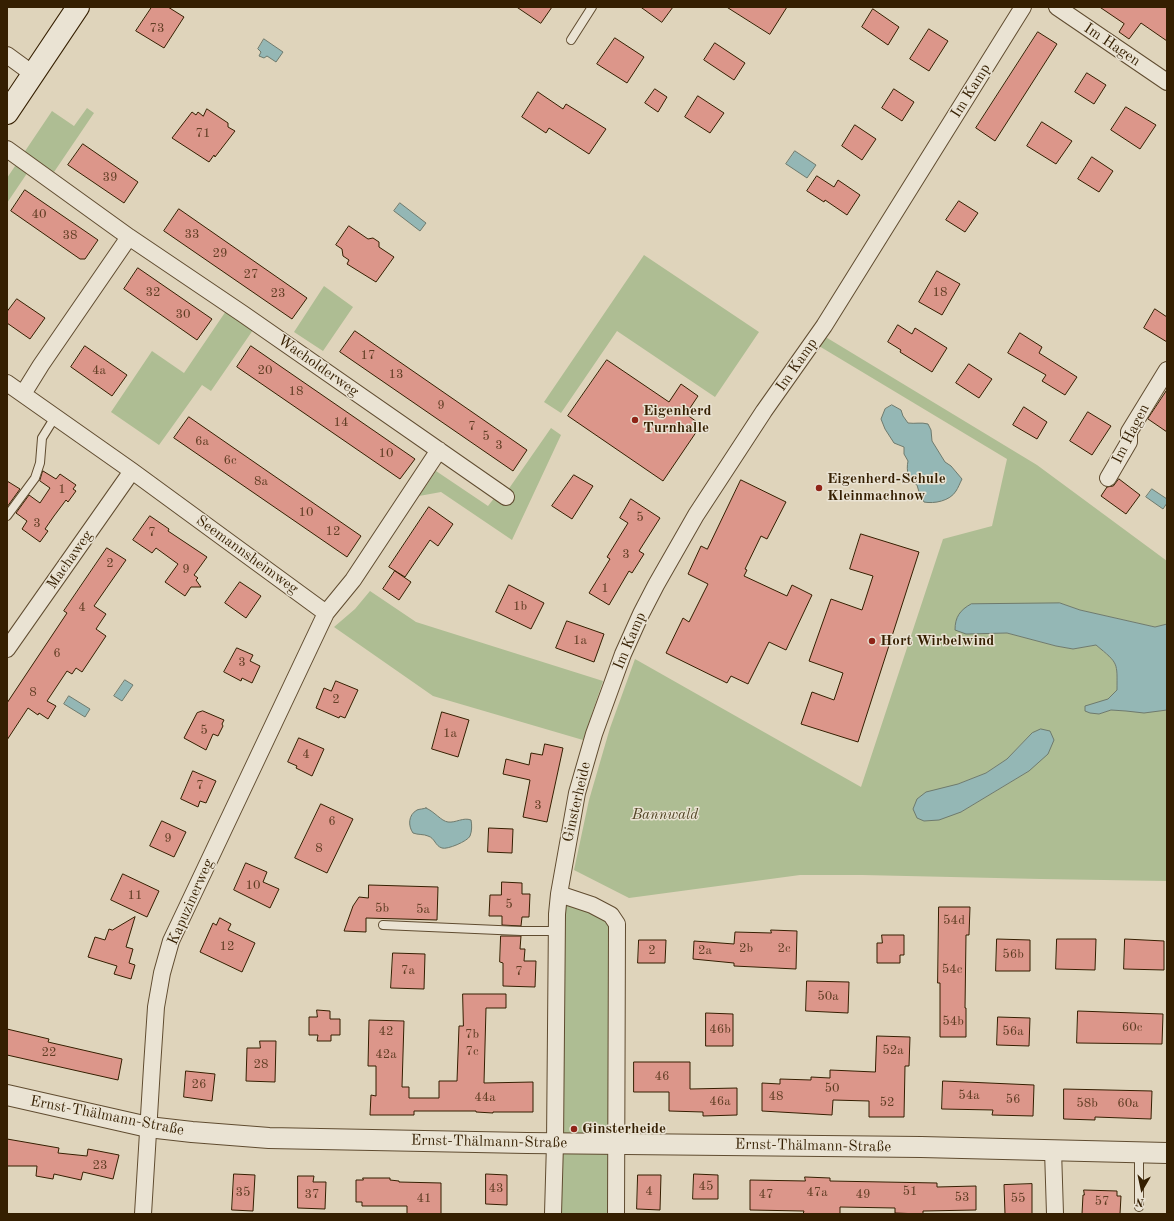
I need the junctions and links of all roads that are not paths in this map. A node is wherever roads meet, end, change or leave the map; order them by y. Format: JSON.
{"nodes":[{"id":1,"x":78,"y":7,"type":"edge"},
{"id":2,"x":592,"y":7,"type":"edge"},
{"id":3,"x":1023,"y":7,"type":"edge"},
{"id":4,"x":1057,"y":7,"type":"edge"},
{"id":5,"x":571,"y":40,"type":"dead end"},
{"id":6,"x":7,"y":55,"type":"edge"},
{"id":7,"x":33,"y":74,"type":"junction"},
{"id":8,"x":1167,"y":82,"type":"edge"},
{"id":9,"x":7,"y":113,"type":"edge"},
{"id":10,"x":7,"y":149,"type":"edge"},
{"id":11,"x":129,"y":237,"type":"junction"},
{"id":12,"x":1167,"y":370,"type":"edge"},
{"id":13,"x":7,"y":383,"type":"edge"},
{"id":14,"x":23,"y":394,"type":"junction"},
{"id":15,"x":55,"y":417,"type":"junction"},
{"id":16,"x":439,"y":450,"type":"junction"},
{"id":17,"x":132,"y":471,"type":"junction"},
{"id":18,"x":1108,"y":478,"type":"dead end"},
{"id":19,"x":506,"y":497,"type":"dead end"},
{"id":20,"x":7,"y":516,"type":"edge"},
{"id":21,"x":326,"y":613,"type":"junction"},
{"id":22,"x":7,"y":649,"type":"edge"},
{"id":23,"x":594,"y":734,"type":"joint"},
{"id":24,"x":559,"y":894,"type":"junction"},
{"id":25,"x":383,"y":925,"type":"dead end"},
{"id":26,"x":556,"y":931,"type":"junction"},
{"id":27,"x":7,"y":1095,"type":"edge"},
{"id":28,"x":148,"y":1126,"type":"junction"},
{"id":29,"x":555,"y":1143,"type":"junction"},
{"id":30,"x":616,"y":1144,"type":"junction"},
{"id":31,"x":1053,"y":1150,"type":"junction"},
{"id":32,"x":1139,"y":1152,"type":"junction"},
{"id":33,"x":1167,"y":1153,"type":"edge"},
{"id":34,"x":1139,"y":1207,"type":"dead end"},
{"id":35,"x":143,"y":1214,"type":"edge"},
{"id":36,"x":553,"y":1214,"type":"edge"},
{"id":37,"x":616,"y":1214,"type":"edge"},
{"id":38,"x":1056,"y":1214,"type":"edge"}],
"edges":[{"from":1,"to":7,"type":"main road"},
{"from":2,"to":5,"type":"lane"},
{"from":3,"to":23,"type":"street","name":"Im Kamp"},
{"from":4,"to":8,"type":"street","name":"Im Hagen"},
{"from":6,"to":7,"type":"street"},
{"from":7,"to":9,"type":"main road"},
{"from":10,"to":11,"type":"street","name":"Wacholderweg"},
{"from":11,"to":14,"type":"street"},
{"from":11,"to":16,"type":"street","name":"Wacholderweg"},
{"from":12,"to":18,"type":"street","name":"Im Hagen"},
{"from":13,"to":14,"type":"street","name":"Seemannsheimweg"},
{"from":14,"to":15,"type":"street","name":"Seemannsheimweg"},
{"from":15,"to":17,"type":"street","name":"Seemannsheimweg"},
{"from":15,"to":20,"type":"lane"},
{"from":16,"to":19,"type":"street","name":"Wacholderweg"},
{"from":16,"to":21,"type":"street"},
{"from":17,"to":21,"type":"street","name":"Seemannsheimweg"},
{"from":17,"to":22,"type":"street","name":"Machaweg"},
{"from":21,"to":28,"type":"street","name":"Kapuzinerweg"},
{"from":23,"to":24,"type":"street","name":"Ginsterheide"},
{"from":24,"to":26,"type":"street","name":"Ginsterheide"},
{"from":24,"to":30,"type":"street"},
{"from":25,"to":26,"type":"lane"},
{"from":26,"to":29,"type":"street","name":"Ginsterheide"},
{"from":27,"to":28,"type":"street","name":"Ernst-Thälmann-Straße"},
{"from":28,"to":29,"type":"street","name":"Ernst-Thälmann-Straße"},
{"from":28,"to":35,"type":"street","name":"Kapuzinerweg"},
{"from":29,"to":30,"type":"street","name":"Ernst-Thälmann-Straße"},
{"from":29,"to":36,"type":"street","name":"Ginsterheide"},
{"from":30,"to":31,"type":"street","name":"Ernst-Thälmann-Straße"},
{"from":30,"to":37,"type":"street"},
{"from":31,"to":32,"type":"street","name":"Ernst-Thälmann-Straße"},
{"from":31,"to":38,"type":"street"},
{"from":32,"to":33,"type":"street","name":"Ernst-Thälmann-Straße"},
{"from":32,"to":34,"type":"lane"}]}
